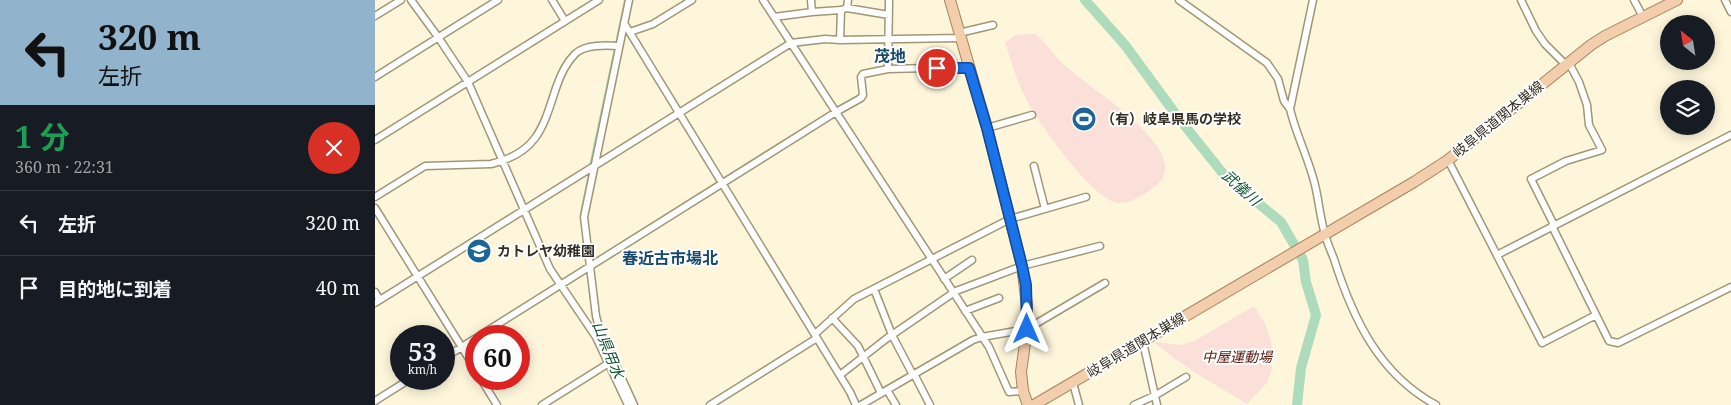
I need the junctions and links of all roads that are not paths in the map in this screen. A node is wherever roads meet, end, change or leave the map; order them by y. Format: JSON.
{"nodes":[{"id":1,"x":401,"y":0,"type":"edge"},
{"id":2,"x":411,"y":0,"type":"edge"},
{"id":3,"x":498,"y":0,"type":"edge"},
{"id":4,"x":552,"y":0,"type":"edge"},
{"id":5,"x":599,"y":0,"type":"edge"},
{"id":6,"x":629,"y":0,"type":"edge"},
{"id":7,"x":692,"y":0,"type":"edge"},
{"id":8,"x":763,"y":0,"type":"edge"},
{"id":9,"x":811,"y":0,"type":"edge"},
{"id":10,"x":848,"y":0,"type":"edge"},
{"id":11,"x":889,"y":0,"type":"edge"},
{"id":12,"x":950,"y":0,"type":"edge"},
{"id":13,"x":1179,"y":0,"type":"edge"},
{"id":14,"x":1313,"y":0,"type":"edge"},
{"id":15,"x":1521,"y":0,"type":"edge"},
{"id":16,"x":1634,"y":0,"type":"edge"},
{"id":17,"x":1677,"y":0,"type":"edge"},
{"id":18,"x":1725,"y":0,"type":"edge"},
{"id":19,"x":844,"y":9,"type":"junction"},
{"id":20,"x":812,"y":12,"type":"junction"},
{"id":21,"x":1731,"y":12,"type":"edge"},
{"id":22,"x":889,"y":15,"type":"junction"},
{"id":23,"x":375,"y":16,"type":"edge"},
{"id":24,"x":774,"y":17,"type":"junction"},
{"id":25,"x":1643,"y":17,"type":"junction"},
{"id":26,"x":565,"y":21,"type":"junction"},
{"id":27,"x":624,"y":23,"type":"junction"},
{"id":28,"x":993,"y":25,"type":"dead end"},
{"id":29,"x":630,"y":32,"type":"junction"},
{"id":30,"x":959,"y":35,"type":"junction"},
{"id":31,"x":439,"y":37,"type":"junction"},
{"id":32,"x":889,"y":39,"type":"junction"},
{"id":33,"x":840,"y":40,"type":"junction"},
{"id":34,"x":791,"y":43,"type":"junction"},
{"id":35,"x":616,"y":46,"type":"junction"},
{"id":36,"x":1568,"y":64,"type":"junction"},
{"id":37,"x":969,"y":68,"type":"junction"},
{"id":38,"x":888,"y":69,"type":"junction"},
{"id":39,"x":375,"y":77,"type":"edge"},
{"id":40,"x":468,"y":82,"type":"junction"},
{"id":41,"x":1290,"y":109,"type":"junction"},
{"id":42,"x":836,"y":112,"type":"junction"},
{"id":43,"x":679,"y":113,"type":"junction"},
{"id":44,"x":1032,"y":115,"type":"dead end"},
{"id":45,"x":987,"y":128,"type":"junction"},
{"id":46,"x":1731,"y":135,"type":"edge"},
{"id":47,"x":375,"y":140,"type":"edge"},
{"id":48,"x":1448,"y":160,"type":"junction"},
{"id":49,"x":502,"y":162,"type":"junction"},
{"id":50,"x":594,"y":166,"type":"junction"},
{"id":51,"x":1034,"y":166,"type":"dead end"},
{"id":52,"x":723,"y":184,"type":"junction"},
{"id":53,"x":375,"y":197,"type":"edge"},
{"id":54,"x":1087,"y":197,"type":"dead end"},
{"id":55,"x":375,"y":208,"type":"edge"},
{"id":56,"x":1045,"y":209,"type":"junction"},
{"id":57,"x":523,"y":210,"type":"junction"},
{"id":58,"x":1010,"y":219,"type":"junction"},
{"id":59,"x":1553,"y":226,"type":"junction"},
{"id":60,"x":1322,"y":236,"type":"junction"},
{"id":61,"x":1100,"y":246,"type":"dead end"},
{"id":62,"x":1497,"y":254,"type":"junction"},
{"id":63,"x":932,"y":259,"type":"junction"},
{"id":64,"x":972,"y":260,"type":"dead end"},
{"id":65,"x":590,"y":266,"type":"junction"},
{"id":66,"x":1022,"y":266,"type":"junction"},
{"id":67,"x":418,"y":276,"type":"junction"},
{"id":68,"x":944,"y":279,"type":"junction"},
{"id":69,"x":1105,"y":283,"type":"dead end"},
{"id":70,"x":561,"y":286,"type":"junction"},
{"id":71,"x":1731,"y":287,"type":"edge"},
{"id":72,"x":874,"y":289,"type":"junction"},
{"id":73,"x":375,"y":292,"type":"edge"},
{"id":74,"x":953,"y":293,"type":"junction"},
{"id":75,"x":999,"y":298,"type":"dead end"},
{"id":76,"x":377,"y":301,"type":"edge"},
{"id":77,"x":965,"y":311,"type":"junction"},
{"id":78,"x":1596,"y":315,"type":"junction"},
{"id":79,"x":832,"y":318,"type":"junction"},
{"id":80,"x":497,"y":325,"type":"edge"},
{"id":81,"x":1027,"y":329,"type":"junction"},
{"id":82,"x":598,"y":334,"type":"junction"},
{"id":83,"x":892,"y":335,"type":"junction"},
{"id":84,"x":816,"y":336,"type":"junction"},
{"id":85,"x":982,"y":336,"type":"junction"},
{"id":86,"x":1143,"y":342,"type":"junction"},
{"id":87,"x":465,"y":345,"type":"edge"},
{"id":88,"x":462,"y":347,"type":"junction"},
{"id":89,"x":455,"y":351,"type":"edge"},
{"id":90,"x":465,"y":352,"type":"edge"},
{"id":91,"x":863,"y":356,"type":"junction"},
{"id":92,"x":609,"y":363,"type":"junction"},
{"id":93,"x":840,"y":374,"type":"junction"},
{"id":94,"x":914,"y":375,"type":"junction"},
{"id":95,"x":1186,"y":377,"type":"dead end"},
{"id":96,"x":1073,"y":383,"type":"junction"},
{"id":97,"x":392,"y":390,"type":"edge"},
{"id":98,"x":488,"y":390,"type":"edge"},
{"id":99,"x":884,"y":392,"type":"junction"},
{"id":100,"x":1023,"y":392,"type":"junction"},
{"id":101,"x":1156,"y":395,"type":"junction"},
{"id":102,"x":375,"y":401,"type":"edge"},
{"id":103,"x":497,"y":405,"type":"edge"},
{"id":104,"x":542,"y":405,"type":"edge"},
{"id":105,"x":628,"y":405,"type":"edge"},
{"id":106,"x":635,"y":405,"type":"edge"},
{"id":107,"x":710,"y":405,"type":"edge"},
{"id":108,"x":855,"y":405,"type":"edge"},
{"id":109,"x":861,"y":405,"type":"edge"},
{"id":110,"x":895,"y":405,"type":"edge"},
{"id":111,"x":930,"y":405,"type":"edge"},
{"id":112,"x":1028,"y":405,"type":"edge"},
{"id":113,"x":1034,"y":405,"type":"edge"},
{"id":114,"x":1079,"y":405,"type":"edge"},
{"id":115,"x":1134,"y":405,"type":"edge"},
{"id":116,"x":1157,"y":405,"type":"edge"},
{"id":117,"x":1436,"y":405,"type":"edge"}],
"edges":[{"from":1,"to":23,"type":"street"},
{"from":2,"to":31,"type":"street"},
{"from":3,"to":31,"type":"street"},
{"from":4,"to":26,"type":"street"},
{"from":5,"to":26,"type":"street"},
{"from":6,"to":27,"type":"street"},
{"from":7,"to":29,"type":"street"},
{"from":8,"to":24,"type":"street"},
{"from":9,"to":20,"type":"street"},
{"from":10,"to":19,"type":"street"},
{"from":11,"to":22,"type":"street"},
{"from":12,"to":30,"type":"main road"},
{"from":13,"to":41,"type":"street"},
{"from":14,"to":41,"type":"street"},
{"from":15,"to":36,"type":"street"},
{"from":16,"to":25,"type":"street"},
{"from":17,"to":25,"type":"main road","name":"岐阜県道関本巣線"},
{"from":18,"to":21,"type":"street"},
{"from":19,"to":20,"type":"street"},
{"from":19,"to":22,"type":"street"},
{"from":19,"to":33,"type":"street"},
{"from":20,"to":24,"type":"street"},
{"from":22,"to":32,"type":"street"},
{"from":24,"to":34,"type":"street"},
{"from":25,"to":36,"type":"main road","name":"岐阜県道関本巣線"},
{"from":26,"to":40,"type":"street"},
{"from":27,"to":29,"type":"street"},
{"from":27,"to":35,"type":"street"},
{"from":28,"to":30,"type":"street"},
{"from":29,"to":43,"type":"street"},
{"from":30,"to":32,"type":"street"},
{"from":30,"to":37,"type":"main road"},
{"from":31,"to":39,"type":"street"},
{"from":31,"to":40,"type":"street"},
{"from":32,"to":33,"type":"street"},
{"from":32,"to":38,"type":"street"},
{"from":33,"to":34,"type":"street"},
{"from":34,"to":42,"type":"street"},
{"from":34,"to":43,"type":"street"},
{"from":35,"to":49,"type":"street"},
{"from":35,"to":50,"type":"street"},
{"from":36,"to":48,"type":"main road","name":"岐阜県道関本巣線"},
{"from":36,"to":59,"type":"street"},
{"from":37,"to":38,"type":"street"},
{"from":37,"to":45,"type":"main road"},
{"from":38,"to":42,"type":"street"},
{"from":40,"to":47,"type":"street"},
{"from":40,"to":49,"type":"street"},
{"from":41,"to":60,"type":"street"},
{"from":42,"to":52,"type":"street"},
{"from":42,"to":63,"type":"street"},
{"from":43,"to":50,"type":"street"},
{"from":43,"to":52,"type":"street"},
{"from":44,"to":45,"type":"street"},
{"from":45,"to":58,"type":"main road"},
{"from":46,"to":59,"type":"street"},
{"from":48,"to":60,"type":"main road","name":"岐阜県道関本巣線"},
{"from":48,"to":62,"type":"street"},
{"from":49,"to":53,"type":"street"},
{"from":49,"to":57,"type":"street"},
{"from":50,"to":57,"type":"street"},
{"from":50,"to":65,"type":"street"},
{"from":51,"to":56,"type":"street"},
{"from":52,"to":65,"type":"street"},
{"from":52,"to":84,"type":"street"},
{"from":54,"to":56,"type":"street"},
{"from":55,"to":67,"type":"street"},
{"from":56,"to":58,"type":"street"},
{"from":57,"to":67,"type":"street"},
{"from":57,"to":70,"type":"street"},
{"from":58,"to":63,"type":"street"},
{"from":58,"to":66,"type":"main road"},
{"from":59,"to":62,"type":"street"},
{"from":59,"to":78,"type":"street"},
{"from":60,"to":86,"type":"main road","name":"岐阜県道関本巣線"},
{"from":60,"to":117,"type":"street"},
{"from":61,"to":66,"type":"street"},
{"from":62,"to":78,"type":"street"},
{"from":63,"to":68,"type":"street"},
{"from":63,"to":72,"type":"street"},
{"from":64,"to":68,"type":"street"},
{"from":65,"to":70,"type":"street"},
{"from":65,"to":82,"type":"street"},
{"from":66,"to":74,"type":"street"},
{"from":66,"to":81,"type":"main road"},
{"from":67,"to":76,"type":"street"},
{"from":67,"to":88,"type":"street"},
{"from":68,"to":74,"type":"street"},
{"from":69,"to":81,"type":"street"},
{"from":70,"to":80,"type":"street"},
{"from":70,"to":82,"type":"street"},
{"from":71,"to":78,"type":"street"},
{"from":72,"to":79,"type":"street"},
{"from":72,"to":83,"type":"street"},
{"from":73,"to":76,"type":"street"},
{"from":74,"to":77,"type":"street"},
{"from":74,"to":83,"type":"street"},
{"from":75,"to":77,"type":"street"},
{"from":77,"to":85,"type":"street"},
{"from":79,"to":84,"type":"street"},
{"from":79,"to":91,"type":"street"},
{"from":81,"to":85,"type":"street"},
{"from":81,"to":100,"type":"main road"},
{"from":82,"to":92,"type":"street"},
{"from":82,"to":106,"type":"street"},
{"from":83,"to":91,"type":"street"},
{"from":83,"to":94,"type":"street"},
{"from":84,"to":93,"type":"street"},
{"from":84,"to":107,"type":"street"},
{"from":85,"to":94,"type":"street"},
{"from":85,"to":100,"type":"street"},
{"from":86,"to":96,"type":"main road","name":"岐阜県道関本巣線"},
{"from":86,"to":101,"type":"street"},
{"from":87,"to":88,"type":"street"},
{"from":88,"to":89,"type":"street"},
{"from":88,"to":90,"type":"street"},
{"from":91,"to":93,"type":"street"},
{"from":91,"to":99,"type":"street"},
{"from":92,"to":104,"type":"street"},
{"from":92,"to":105,"type":"street"},
{"from":93,"to":108,"type":"street"},
{"from":94,"to":99,"type":"street"},
{"from":94,"to":111,"type":"street"},
{"from":95,"to":101,"type":"street"},
{"from":96,"to":113,"type":"main road","name":"岐阜県道関本巣線"},
{"from":96,"to":114,"type":"street"},
{"from":97,"to":102,"type":"street"},
{"from":98,"to":103,"type":"street"},
{"from":99,"to":109,"type":"street"},
{"from":99,"to":110,"type":"street"},
{"from":100,"to":112,"type":"main road"},
{"from":101,"to":115,"type":"street"},
{"from":101,"to":116,"type":"street"}]}
